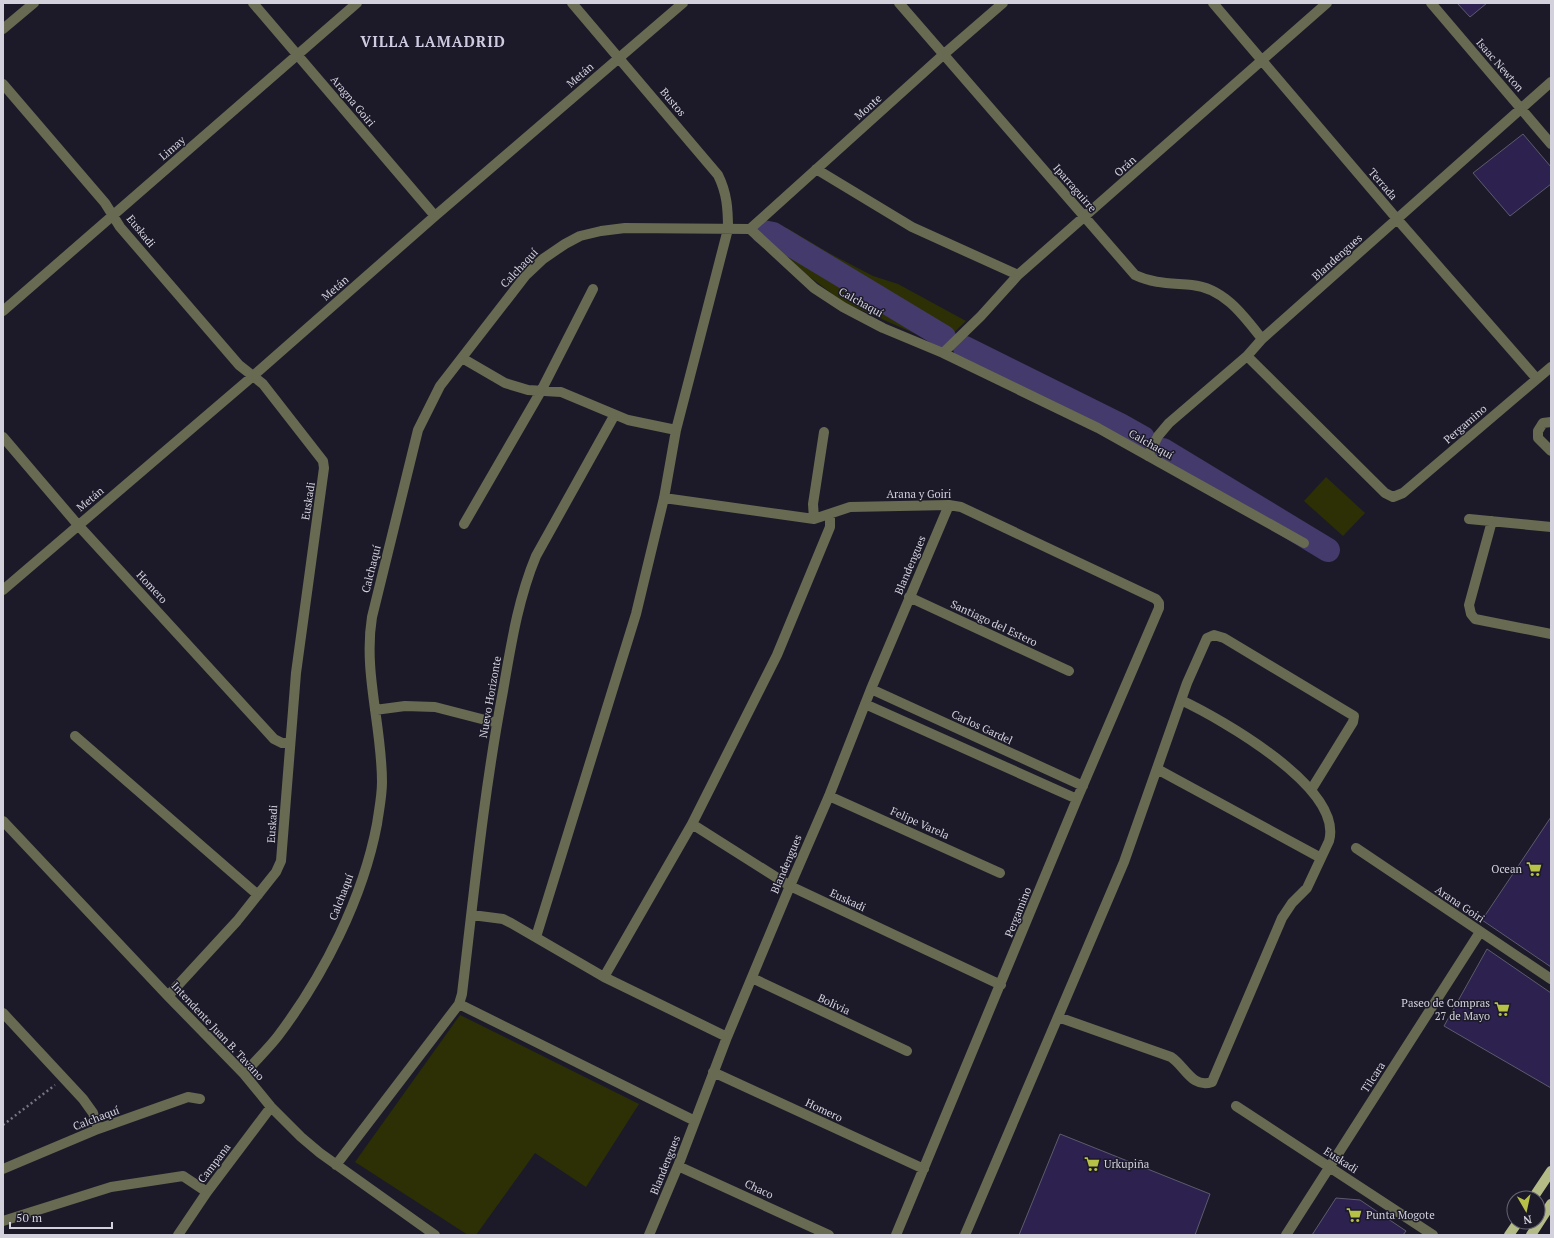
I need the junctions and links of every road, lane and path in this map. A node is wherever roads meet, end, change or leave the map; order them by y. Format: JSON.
{"nodes":[{"id":1,"x":34,"y":3,"type":"edge"},
{"id":2,"x":253,"y":3,"type":"edge"},
{"id":3,"x":357,"y":3,"type":"edge"},
{"id":4,"x":572,"y":3,"type":"edge"},
{"id":5,"x":683,"y":3,"type":"edge"},
{"id":6,"x":899,"y":3,"type":"edge"},
{"id":7,"x":1003,"y":3,"type":"edge"},
{"id":8,"x":1213,"y":3,"type":"edge"},
{"id":9,"x":1327,"y":3,"type":"edge"},
{"id":10,"x":1431,"y":3,"type":"edge"},
{"id":11,"x":3,"y":29,"type":"edge"},
{"id":12,"x":297,"y":54,"type":"junction"},
{"id":13,"x":943,"y":55,"type":"junction"},
{"id":14,"x":619,"y":58,"type":"junction"},
{"id":15,"x":1262,"y":61,"type":"junction"},
{"id":16,"x":1551,"y":82,"type":"edge"},
{"id":17,"x":3,"y":84,"type":"edge"},
{"id":18,"x":1521,"y":108,"type":"junction"},
{"id":19,"x":1551,"y":144,"type":"edge"},
{"id":20,"x":816,"y":169,"type":"junction"},
{"id":21,"x":114,"y":216,"type":"junction"},
{"id":22,"x":435,"y":216,"type":"junction"},
{"id":23,"x":1085,"y":218,"type":"junction"},
{"id":24,"x":1397,"y":219,"type":"junction"},
{"id":25,"x":728,"y":229,"type":"junction"},
{"id":26,"x":750,"y":230,"type":"junction"},
{"id":27,"x":1018,"y":276,"type":"junction"},
{"id":28,"x":592,"y":289,"type":"dead end"},
{"id":29,"x":3,"y":311,"type":"edge"},
{"id":30,"x":1262,"y":339,"type":"junction"},
{"id":31,"x":943,"y":353,"type":"junction"},
{"id":32,"x":1247,"y":356,"type":"junction"},
{"id":33,"x":462,"y":358,"type":"junction"},
{"id":34,"x":1551,"y":366,"type":"edge"},
{"id":35,"x":253,"y":376,"type":"junction"},
{"id":36,"x":1537,"y":379,"type":"junction"},
{"id":37,"x":541,"y":391,"type":"junction"},
{"id":38,"x":614,"y":416,"type":"junction"},
{"id":39,"x":1551,"y":422,"type":"edge"},
{"id":40,"x":676,"y":430,"type":"junction"},
{"id":41,"x":824,"y":432,"type":"dead end"},
{"id":42,"x":3,"y":437,"type":"edge"},
{"id":43,"x":1551,"y":451,"type":"edge"},
{"id":44,"x":1148,"y":456,"type":"junction"},
{"id":45,"x":664,"y":498,"type":"junction"},
{"id":46,"x":949,"y":504,"type":"junction"},
{"id":47,"x":830,"y":514,"type":"junction"},
{"id":48,"x":814,"y":519,"type":"junction"},
{"id":49,"x":1469,"y":519,"type":"dead end"},
{"id":50,"x":1492,"y":521,"type":"junction"},
{"id":51,"x":464,"y":524,"type":"dead end"},
{"id":52,"x":78,"y":525,"type":"junction"},
{"id":53,"x":1551,"y":527,"type":"edge"},
{"id":54,"x":1304,"y":543,"type":"dead end"},
{"id":55,"x":3,"y":590,"type":"edge"},
{"id":56,"x":909,"y":597,"type":"junction"},
{"id":57,"x":1156,"y":599,"type":"joint"},
{"id":58,"x":1551,"y":634,"type":"edge"},
{"id":59,"x":1070,"y":671,"type":"dead end"},
{"id":60,"x":871,"y":689,"type":"junction"},
{"id":61,"x":1181,"y":700,"type":"junction"},
{"id":62,"x":865,"y":704,"type":"junction"},
{"id":63,"x":375,"y":710,"type":"junction"},
{"id":64,"x":497,"y":723,"type":"junction"},
{"id":65,"x":75,"y":736,"type":"dead end"},
{"id":66,"x":289,"y":744,"type":"junction"},
{"id":67,"x":1157,"y":769,"type":"junction"},
{"id":68,"x":1083,"y":786,"type":"junction"},
{"id":69,"x":1311,"y":790,"type":"junction"},
{"id":70,"x":829,"y":796,"type":"junction"},
{"id":71,"x":1077,"y":799,"type":"junction"},
{"id":72,"x":3,"y":821,"type":"edge"},
{"id":73,"x":692,"y":824,"type":"junction"},
{"id":74,"x":1356,"y":848,"type":"dead end"},
{"id":75,"x":1321,"y":858,"type":"junction"},
{"id":76,"x":1000,"y":873,"type":"dead end"},
{"id":77,"x":790,"y":886,"type":"junction"},
{"id":78,"x":258,"y":895,"type":"junction"},
{"id":79,"x":472,"y":915,"type":"junction"},
{"id":80,"x":1480,"y":932,"type":"junction"},
{"id":81,"x":536,"y":937,"type":"junction"},
{"id":82,"x":604,"y":977,"type":"junction"},
{"id":83,"x":752,"y":978,"type":"junction"},
{"id":84,"x":1551,"y":979,"type":"edge"},
{"id":85,"x":1001,"y":985,"type":"junction"},
{"id":86,"x":168,"y":996,"type":"junction"},
{"id":87,"x":459,"y":1004,"type":"junction"},
{"id":88,"x":3,"y":1014,"type":"edge"},
{"id":89,"x":1058,"y":1016,"type":"junction"},
{"id":90,"x":727,"y":1037,"type":"junction"},
{"id":91,"x":907,"y":1051,"type":"dead end"},
{"id":92,"x":713,"y":1072,"type":"junction"},
{"id":93,"x":244,"y":1074,"type":"junction"},
{"id":94,"x":64,"y":1079,"type":"junction"},
{"id":95,"x":200,"y":1099,"type":"dead end"},
{"id":96,"x":1236,"y":1106,"type":"dead end"},
{"id":97,"x":271,"y":1107,"type":"junction"},
{"id":98,"x":695,"y":1121,"type":"junction"},
{"id":99,"x":3,"y":1126,"type":"edge"},
{"id":100,"x":98,"y":1129,"type":"junction"},
{"id":101,"x":336,"y":1164,"type":"junction"},
{"id":102,"x":678,"y":1166,"type":"junction"},
{"id":103,"x":1330,"y":1166,"type":"junction"},
{"id":104,"x":3,"y":1169,"type":"edge"},
{"id":105,"x":924,"y":1169,"type":"junction"},
{"id":106,"x":1551,"y":1171,"type":"edge"},
{"id":107,"x":1538,"y":1190,"type":"edge"},
{"id":108,"x":207,"y":1192,"type":"junction"},
{"id":109,"x":1551,"y":1204,"type":"edge"},
{"id":110,"x":3,"y":1221,"type":"edge"},
{"id":111,"x":430,"y":1233,"type":"edge"},
{"id":112,"x":178,"y":1235,"type":"edge"},
{"id":113,"x":649,"y":1235,"type":"edge"},
{"id":114,"x":829,"y":1235,"type":"edge"},
{"id":115,"x":896,"y":1235,"type":"edge"},
{"id":116,"x":965,"y":1235,"type":"edge"},
{"id":117,"x":1286,"y":1235,"type":"edge"},
{"id":118,"x":1432,"y":1235,"type":"edge"},
{"id":119,"x":1531,"y":1235,"type":"edge"}],
"edges":[{"from":1,"to":11,"type":"street"},
{"from":2,"to":12,"type":"street","name":"Aragna Goiri"},
{"from":3,"to":12,"type":"street","name":"Limay"},
{"from":4,"to":14,"type":"street","name":"Bustos"},
{"from":5,"to":14,"type":"street","name":"Metán"},
{"from":6,"to":13,"type":"street","name":"Iparraguirre"},
{"from":7,"to":13,"type":"street","name":"Monte"},
{"from":8,"to":15,"type":"street","name":"Terrada"},
{"from":9,"to":15,"type":"street","name":"Orán"},
{"from":10,"to":18,"type":"street","name":"Isaac Newton"},
{"from":12,"to":21,"type":"street","name":"Limay"},
{"from":12,"to":22,"type":"street","name":"Aragna Goiri"},
{"from":13,"to":20,"type":"street","name":"Monte"},
{"from":13,"to":23,"type":"street","name":"Iparraguirre"},
{"from":14,"to":22,"type":"street","name":"Metán"},
{"from":14,"to":25,"type":"street","name":"Bustos"},
{"from":15,"to":23,"type":"street","name":"Orán"},
{"from":15,"to":24,"type":"street","name":"Terrada"},
{"from":16,"to":18,"type":"street","name":"Blandengues"},
{"from":17,"to":21,"type":"street","name":"Euskadi"},
{"from":18,"to":19,"type":"street","name":"Isaac Newton"},
{"from":18,"to":24,"type":"street","name":"Blandengues"},
{"from":20,"to":26,"type":"street","name":"Monte"},
{"from":20,"to":27,"type":"street"},
{"from":21,"to":29,"type":"street","name":"Limay"},
{"from":21,"to":35,"type":"street","name":"Euskadi"},
{"from":22,"to":35,"type":"street","name":"Metán"},
{"from":23,"to":27,"type":"street","name":"Orán"},
{"from":23,"to":30,"type":"street","name":"Iparraguirre"},
{"from":24,"to":30,"type":"street","name":"Blandengues"},
{"from":24,"to":36,"type":"street","name":"Terrada"},
{"from":25,"to":26,"type":"street","name":"Calchaquí"},
{"from":25,"to":33,"type":"street","name":"Calchaquí"},
{"from":25,"to":40,"type":"street","name":"Bustos"},
{"from":26,"to":31,"type":"street","name":"Calchaquí"},
{"from":27,"to":31,"type":"street","name":"Orán"},
{"from":28,"to":37,"type":"street"},
{"from":30,"to":32,"type":"street","name":"Blandengues"},
{"from":31,"to":44,"type":"street","name":"Calchaquí"},
{"from":32,"to":36,"type":"street","name":"Pergamino"},
{"from":32,"to":44,"type":"street","name":"Blandengues"},
{"from":33,"to":37,"type":"street"},
{"from":33,"to":63,"type":"street","name":"Calchaquí"},
{"from":34,"to":36,"type":"street","name":"Pergamino"},
{"from":35,"to":52,"type":"street","name":"Metán"},
{"from":35,"to":66,"type":"street","name":"Euskadi"},
{"from":37,"to":38,"type":"street"},
{"from":37,"to":51,"type":"street"},
{"from":38,"to":40,"type":"street"},
{"from":38,"to":64,"type":"street","name":"Nuevo Horizonte"},
{"from":39,"to":43,"type":"street"},
{"from":40,"to":45,"type":"street","name":"Bustos"},
{"from":41,"to":48,"type":"street"},
{"from":42,"to":52,"type":"street","name":"Homero"},
{"from":44,"to":54,"type":"street","name":"Calchaquí"},
{"from":45,"to":48,"type":"street","name":"Arana y Goiri"},
{"from":45,"to":81,"type":"street","name":"Bustos"},
{"from":46,"to":47,"type":"street","name":"Arana y Goiri"},
{"from":46,"to":56,"type":"street","name":"Blandengues"},
{"from":46,"to":57,"type":"street","name":"Arana y Goiri"},
{"from":47,"to":48,"type":"street","name":"Arana y Goiri"},
{"from":47,"to":73,"type":"street"},
{"from":49,"to":50,"type":"street"},
{"from":50,"to":53,"type":"street"},
{"from":50,"to":58,"type":"street"},
{"from":52,"to":55,"type":"street","name":"Metán"},
{"from":52,"to":66,"type":"street","name":"Homero"},
{"from":56,"to":59,"type":"street","name":"Santiago del Estero"},
{"from":56,"to":60,"type":"street","name":"Blandengues"},
{"from":57,"to":68,"type":"street","name":"Pergamino"},
{"from":60,"to":62,"type":"street","name":"Blandengues"},
{"from":60,"to":68,"type":"street","name":"Carlos Gardel"},
{"from":61,"to":67,"type":"street"},
{"from":61,"to":69,"type":"street"},
{"from":61,"to":69,"type":"street"},
{"from":62,"to":70,"type":"street","name":"Blandengues"},
{"from":62,"to":71,"type":"street"},
{"from":63,"to":64,"type":"street"},
{"from":63,"to":93,"type":"street","name":"Calchaquí"},
{"from":64,"to":79,"type":"street","name":"Nuevo Horizonte"},
{"from":65,"to":78,"type":"street"},
{"from":66,"to":78,"type":"street","name":"Euskadi"},
{"from":67,"to":75,"type":"street"},
{"from":67,"to":89,"type":"street"},
{"from":68,"to":71,"type":"street","name":"Pergamino"},
{"from":69,"to":75,"type":"street"},
{"from":70,"to":76,"type":"street","name":"Felipe Varela"},
{"from":70,"to":77,"type":"street","name":"Blandengues"},
{"from":71,"to":85,"type":"street","name":"Pergamino"},
{"from":72,"to":86,"type":"street","name":"Intendente Juan B. Tavano"},
{"from":73,"to":77,"type":"street","name":"Euskadi"},
{"from":73,"to":82,"type":"street"},
{"from":74,"to":80,"type":"street","name":"Arana Goiri"},
{"from":75,"to":89,"type":"street"},
{"from":77,"to":83,"type":"street","name":"Blandengues"},
{"from":77,"to":85,"type":"street","name":"Euskadi"},
{"from":78,"to":86,"type":"street","name":"Euskadi"},
{"from":79,"to":81,"type":"street"},
{"from":79,"to":87,"type":"street","name":"Nuevo Horizonte"},
{"from":80,"to":84,"type":"street","name":"Arana Goiri"},
{"from":80,"to":103,"type":"street","name":"Tilcara"},
{"from":81,"to":82,"type":"street"},
{"from":82,"to":90,"type":"street"},
{"from":83,"to":90,"type":"street","name":"Blandengues"},
{"from":83,"to":91,"type":"street","name":"Bolivia"},
{"from":85,"to":105,"type":"street","name":"Pergamino"},
{"from":86,"to":93,"type":"street","name":"Intendente Juan B. Tavano"},
{"from":87,"to":98,"type":"street"},
{"from":87,"to":101,"type":"street"},
{"from":88,"to":94,"type":"street"},
{"from":89,"to":116,"type":"street"},
{"from":90,"to":92,"type":"street","name":"Blandengues"},
{"from":92,"to":98,"type":"street","name":"Blandengues"},
{"from":92,"to":105,"type":"street","name":"Homero"},
{"from":93,"to":97,"type":"street","name":"Intendente Juan B. Tavano"},
{"from":94,"to":99,"type":"path"},
{"from":94,"to":100,"type":"street"},
{"from":95,"to":100,"type":"street","name":"Calchaquí"},
{"from":96,"to":103,"type":"street","name":"Euskadi"},
{"from":97,"to":101,"type":"street","name":"Intendente Juan B. Tavano"},
{"from":97,"to":108,"type":"street","name":"Campana"},
{"from":98,"to":102,"type":"street","name":"Blandengues"},
{"from":100,"to":104,"type":"street","name":"Calchaquí"},
{"from":101,"to":111,"type":"street","name":"Intendente Juan B. Tavano"},
{"from":102,"to":113,"type":"street","name":"Blandengues"},
{"from":102,"to":114,"type":"street","name":"Chaco"},
{"from":103,"to":117,"type":"street","name":"Tilcara"},
{"from":103,"to":118,"type":"street","name":"Euskadi"},
{"from":105,"to":115,"type":"street","name":"Pergamino"},
{"from":106,"to":107,"type":"main road"},
{"from":108,"to":110,"type":"street"},
{"from":108,"to":112,"type":"street","name":"Campana"},
{"from":109,"to":119,"type":"main road"}]}
